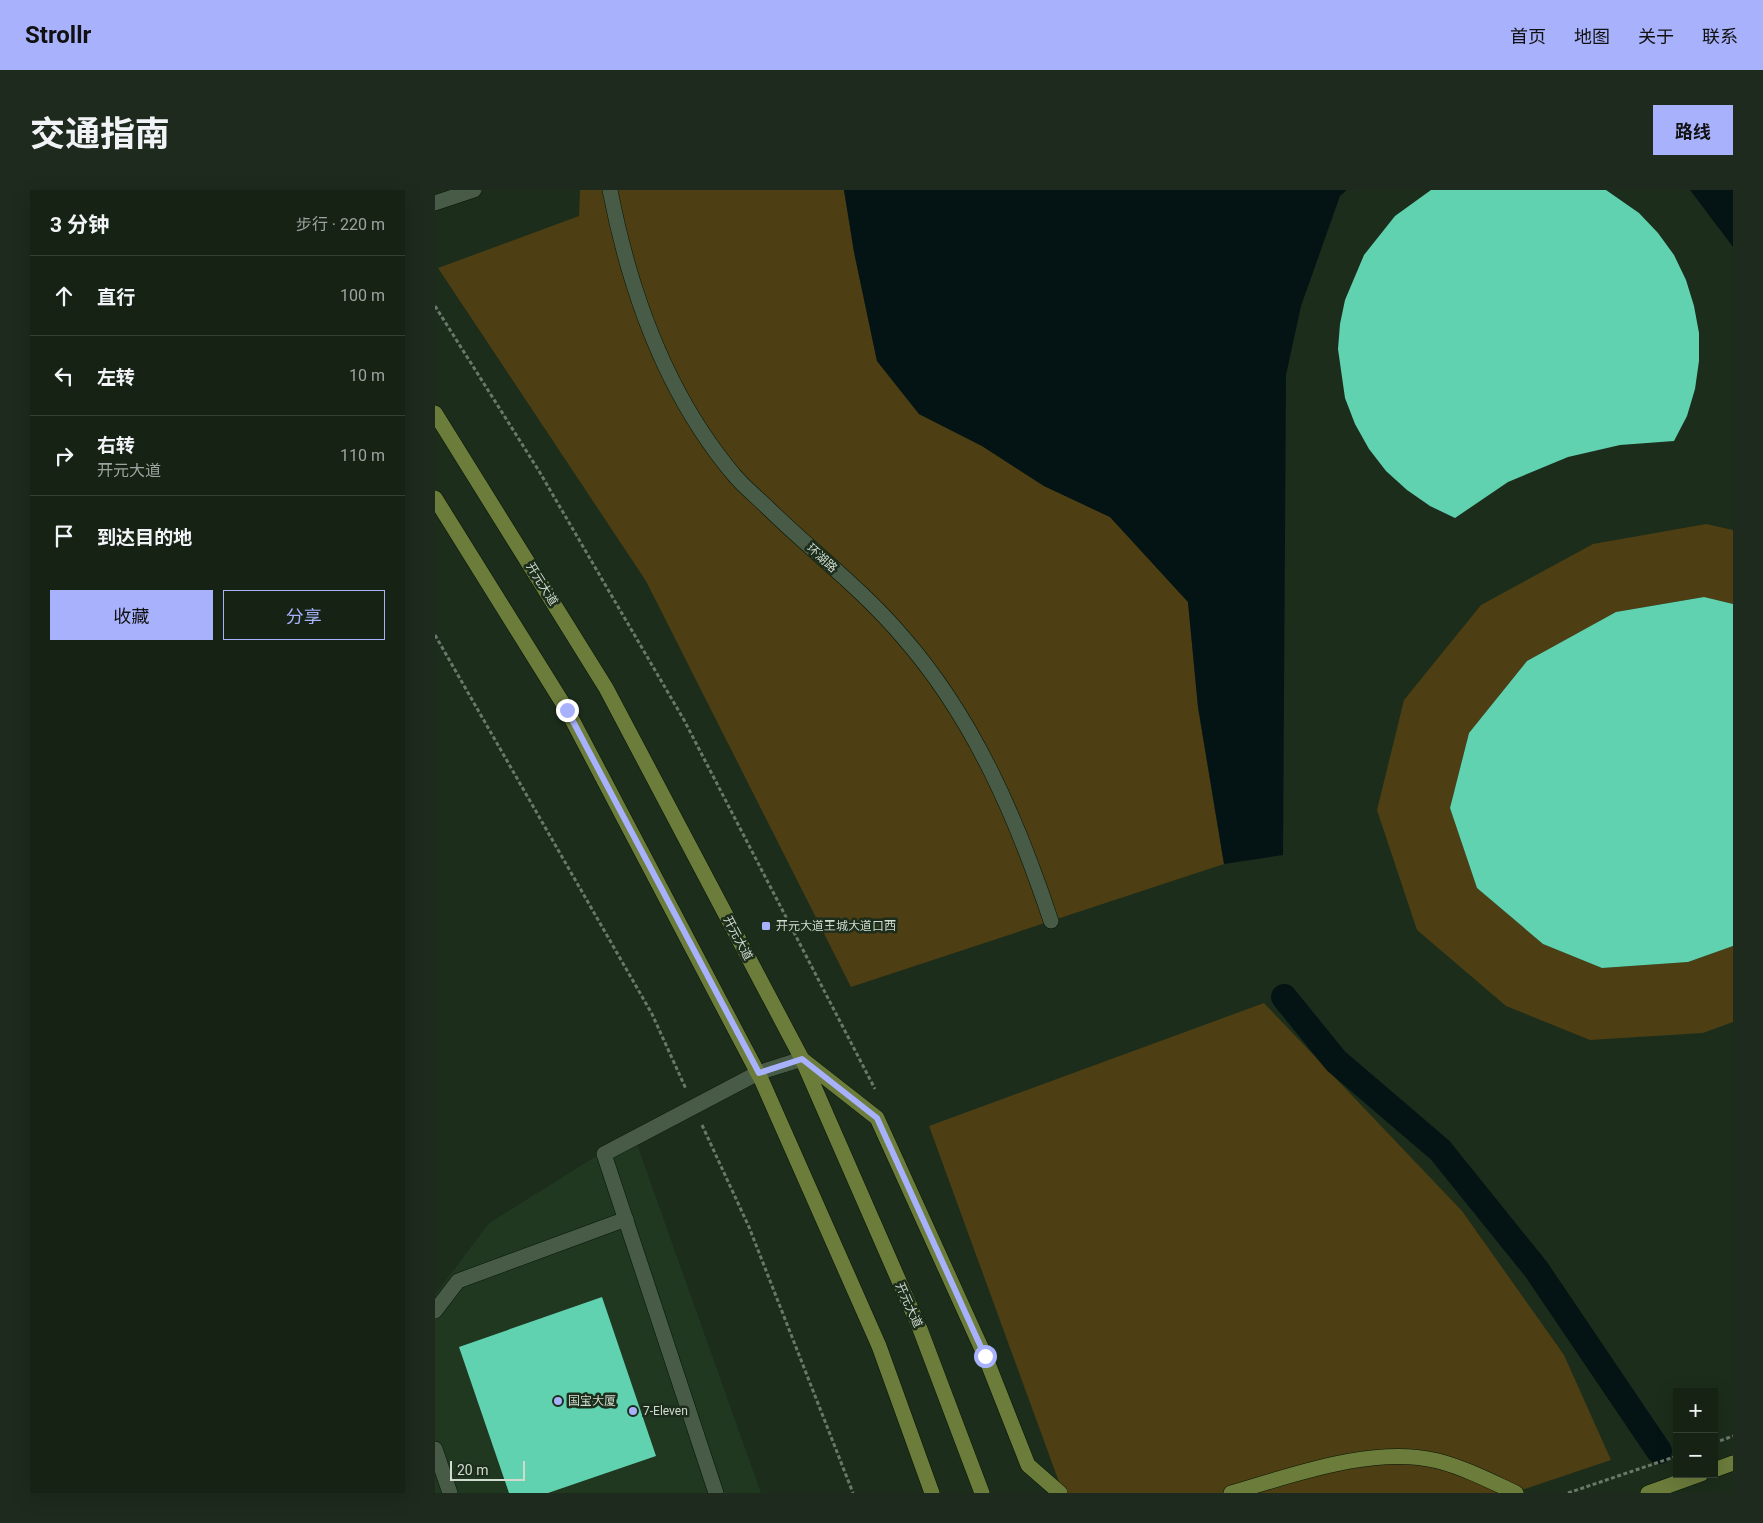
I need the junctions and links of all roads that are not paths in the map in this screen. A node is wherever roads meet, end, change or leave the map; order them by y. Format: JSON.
{"nodes":[{"id":1,"x":474,"y":190,"type":"edge"},
{"id":2,"x":610,"y":190,"type":"edge"},
{"id":3,"x":435,"y":203,"type":"edge"},
{"id":4,"x":435,"y":412,"type":"edge"},
{"id":5,"x":435,"y":498,"type":"edge"},
{"id":6,"x":1051,"y":921,"type":"dead end"},
{"id":7,"x":802,"y":1059,"type":"junction"},
{"id":8,"x":759,"y":1073,"type":"junction"},
{"id":9,"x":626,"y":1219,"type":"junction"},
{"id":10,"x":435,"y":1311,"type":"edge"},
{"id":11,"x":435,"y":1449,"type":"edge"},
{"id":12,"x":1733,"y":1463,"type":"edge"},
{"id":13,"x":1718,"y":1469,"type":"edge"},
{"id":14,"x":1690,"y":1478,"type":"edge"},
{"id":15,"x":450,"y":1493,"type":"edge"},
{"id":16,"x":716,"y":1493,"type":"edge"},
{"id":17,"x":932,"y":1493,"type":"edge"},
{"id":18,"x":982,"y":1493,"type":"edge"},
{"id":19,"x":1061,"y":1493,"type":"edge"},
{"id":20,"x":1231,"y":1493,"type":"edge"},
{"id":21,"x":1516,"y":1493,"type":"edge"},
{"id":22,"x":1648,"y":1493,"type":"edge"}],
"edges":[{"from":1,"to":3,"type":"street"},
{"from":2,"to":6,"type":"street","name":"环湖路"},
{"from":4,"to":7,"type":"main road","name":"开元大道"},
{"from":5,"to":8,"type":"main road"},
{"from":7,"to":8,"type":"street"},
{"from":7,"to":18,"type":"main road","name":"开元大道"},
{"from":7,"to":19,"type":"main road"},
{"from":8,"to":9,"type":"street"},
{"from":8,"to":17,"type":"main road"},
{"from":9,"to":10,"type":"street"},
{"from":9,"to":16,"type":"street"},
{"from":11,"to":15,"type":"street"},
{"from":12,"to":13,"type":"main road"},
{"from":14,"to":22,"type":"main road"},
{"from":20,"to":21,"type":"main road"}]}
